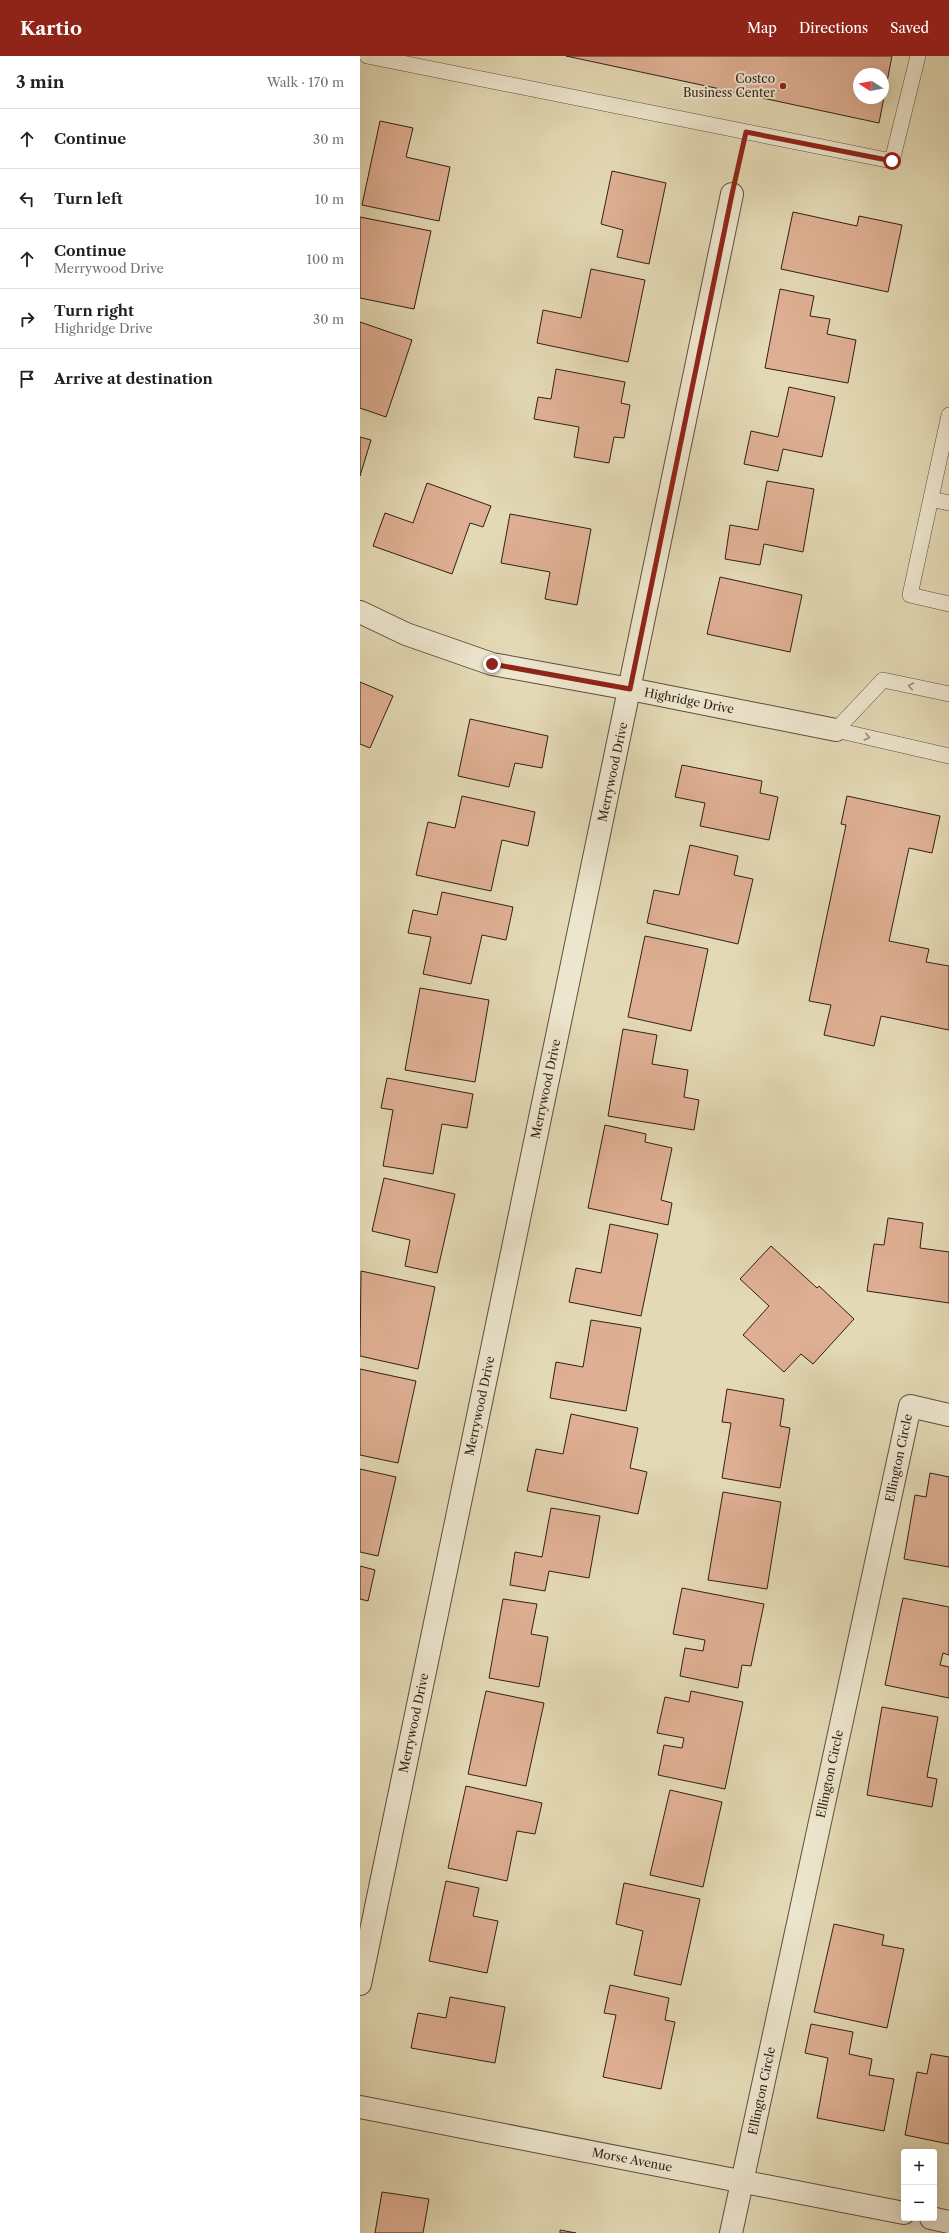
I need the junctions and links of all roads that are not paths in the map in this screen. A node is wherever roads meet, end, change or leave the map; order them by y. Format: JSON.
{"nodes":[{"id":1,"x":367,"y":56,"type":"edge"},
{"id":2,"x":918,"y":56,"type":"edge"},
{"id":3,"x":732,"y":194,"type":"road end"},
{"id":4,"x":949,"y":415,"type":"edge"},
{"id":5,"x":931,"y":499,"type":"junction"},
{"id":6,"x":949,"y":503,"type":"edge"},
{"id":7,"x":949,"y":604,"type":"edge"},
{"id":8,"x":360,"y":612,"type":"edge"},
{"id":9,"x":630,"y":689,"type":"junction"},
{"id":10,"x":949,"y":694,"type":"edge"},
{"id":11,"x":836,"y":730,"type":"junction"},
{"id":12,"x":949,"y":756,"type":"edge"},
{"id":13,"x":949,"y":1415,"type":"edge"},
{"id":14,"x":360,"y":1984,"type":"edge"},
{"id":15,"x":360,"y":2107,"type":"edge"},
{"id":16,"x":742,"y":2181,"type":"junction"},
{"id":17,"x":901,"y":2212,"type":"edge"},
{"id":18,"x":937,"y":2219,"type":"edge"},
{"id":19,"x":949,"y":2222,"type":"edge"},
{"id":20,"x":731,"y":2233,"type":"edge"}],
"edges":[{"from":1,"to":2,"type":"lane"},
{"from":3,"to":9,"type":"street","name":"Merrywood Drive"},
{"from":4,"to":5,"type":"lane"},
{"from":5,"to":6,"type":"lane"},
{"from":5,"to":7,"type":"lane"},
{"from":8,"to":9,"type":"street","name":"Highridge Drive"},
{"from":9,"to":11,"type":"street","name":"Highridge Drive"},
{"from":9,"to":14,"type":"street","name":"Merrywood Drive"},
{"from":10,"to":11,"type":"lane","one_way":true},
{"from":11,"to":12,"type":"lane","one_way":true},
{"from":13,"to":16,"type":"street","name":"Ellington Circle"},
{"from":15,"to":16,"type":"street","name":"Morse Avenue"},
{"from":16,"to":17,"type":"street","name":"Morse Avenue"},
{"from":16,"to":20,"type":"street"},
{"from":18,"to":19,"type":"street"}]}
